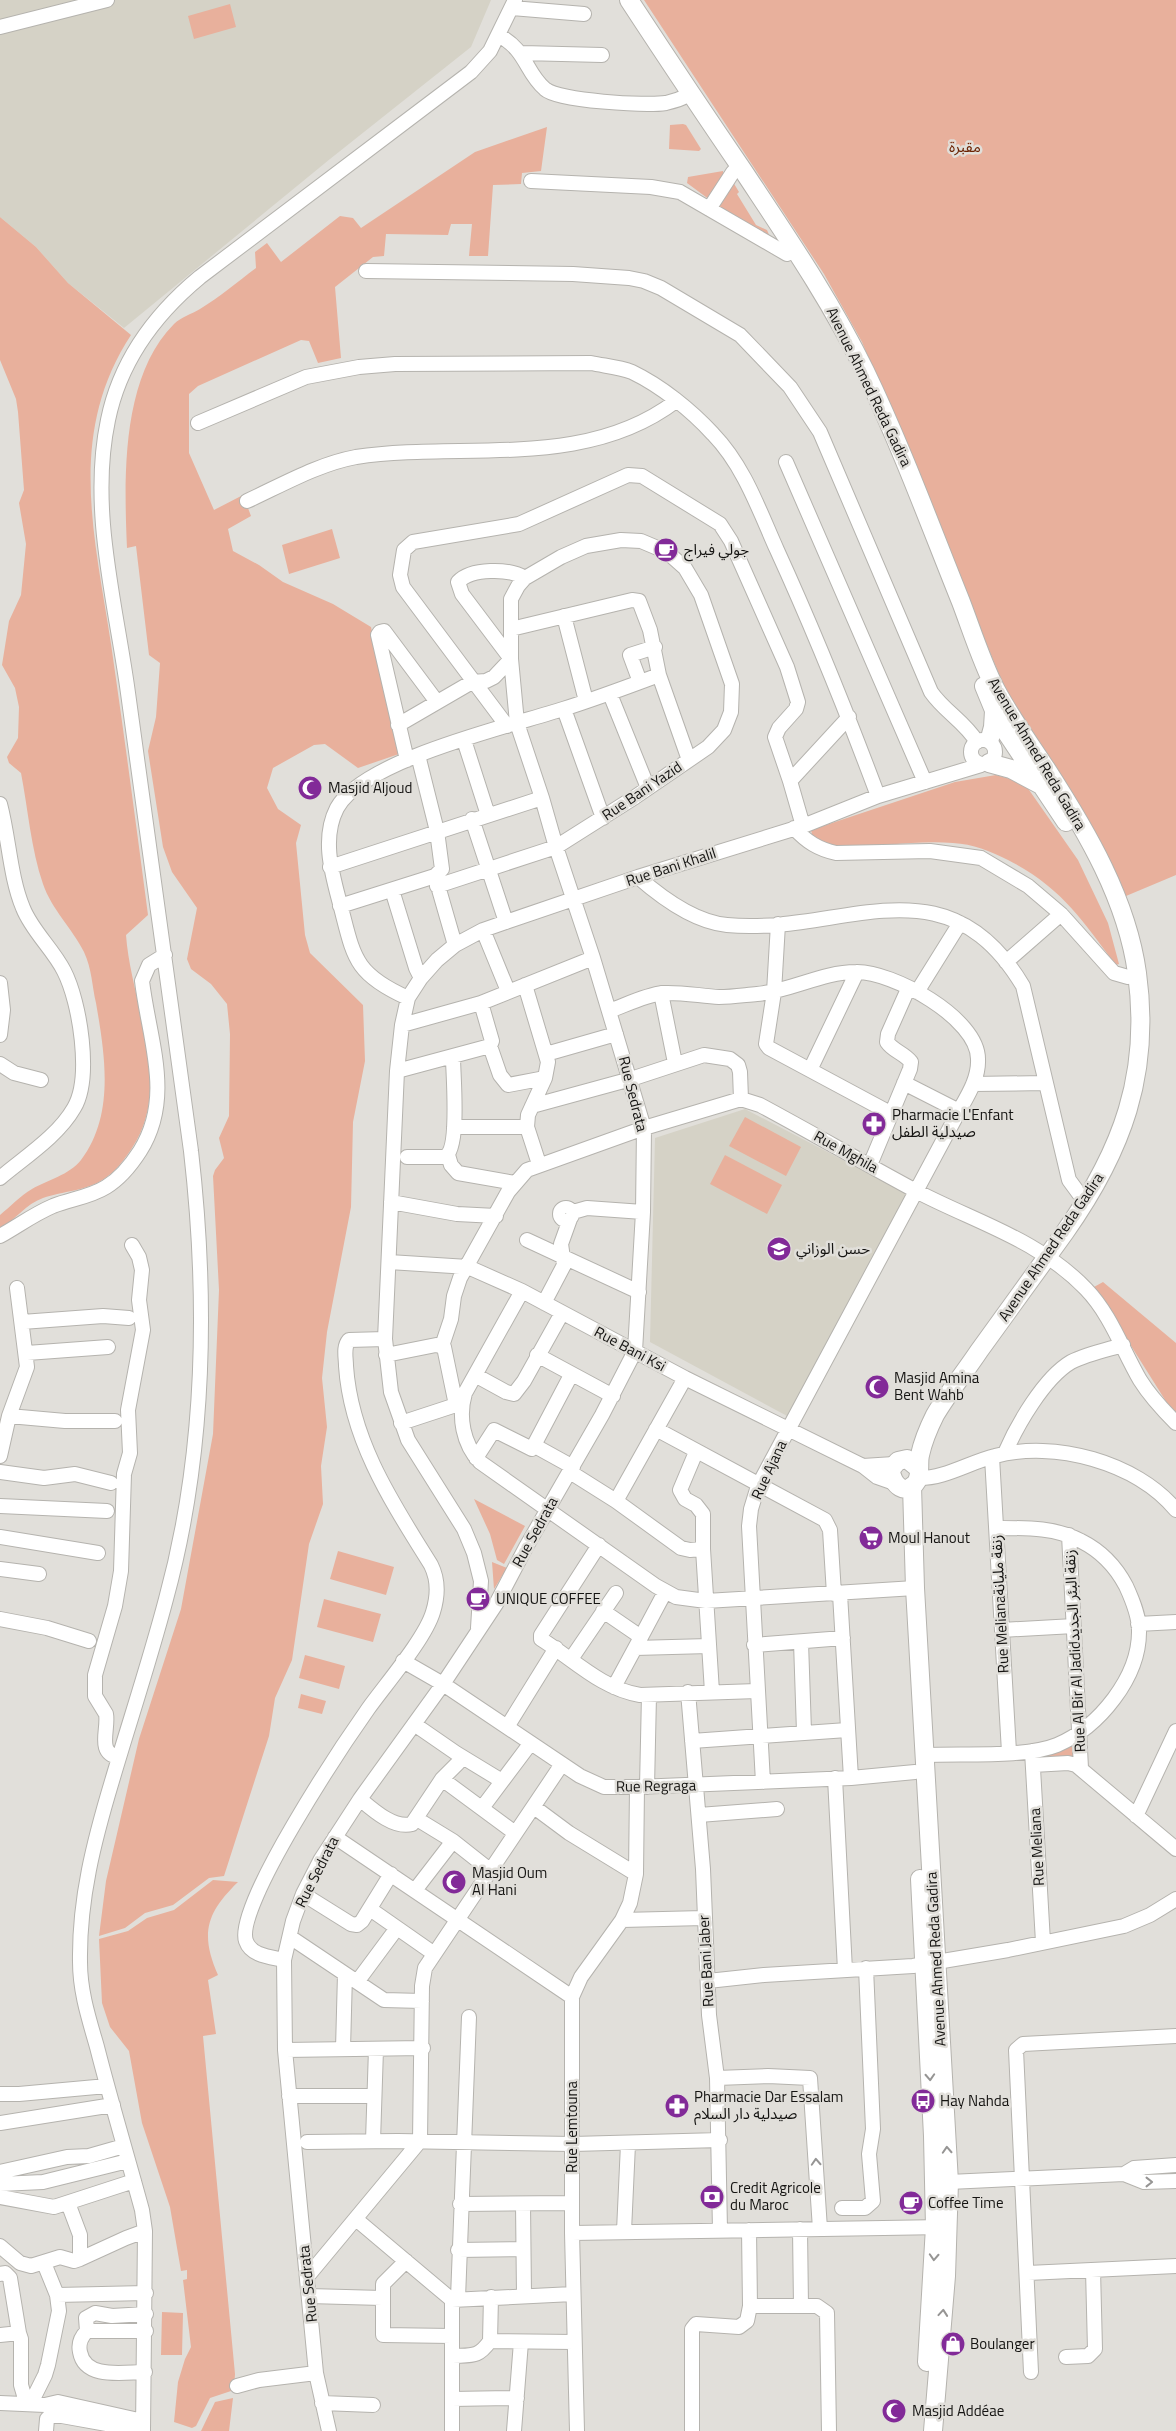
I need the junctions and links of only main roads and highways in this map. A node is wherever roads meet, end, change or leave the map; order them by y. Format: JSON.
{"nodes":[{"id":1,"x":618,"y":0,"type":"edge"},
{"id":2,"x":629,"y":0,"type":"edge"},
{"id":3,"x":688,"y":96,"type":"junction"},
{"id":4,"x":1001,"y":739,"type":"junction"},
{"id":5,"x":988,"y":762,"type":"road end"},
{"id":6,"x":1042,"y":786,"type":"junction"},
{"id":7,"x":1044,"y":1254,"type":"junction"},
{"id":8,"x":898,"y":1462,"type":"junction"},
{"id":9,"x":912,"y":1480,"type":"junction"},
{"id":10,"x":910,"y":1588,"type":"junction"},
{"id":11,"x":930,"y":1963,"type":"junction"},
{"id":12,"x":942,"y":2227,"type":"junction"},
{"id":13,"x":923,"y":2431,"type":"edge"},
{"id":14,"x":934,"y":2431,"type":"edge"}],
"edges":[{"from":1,"to":3,"type":"main road","name":"Avenue Ahmed Reda Gadira"},
{"from":2,"to":3,"type":"main road","name":"Avenue Ahmed Reda Gadira"},
{"from":3,"to":4,"type":"main road","name":"Avenue Ahmed Reda Gadira"},
{"from":3,"to":4,"type":"main road","name":"Avenue Ahmed Reda Gadira"},
{"from":4,"to":6,"type":"main road","name":"Avenue Ahmed Reda Gadira"},
{"from":4,"to":7,"type":"main road","name":"Avenue Ahmed Reda Gadira"},
{"from":5,"to":6,"type":"main road"},
{"from":6,"to":7,"type":"main road","name":"Avenue Ahmed Reda Gadira"},
{"from":7,"to":8,"type":"main road","name":"Avenue Ahmed Reda Gadira"},
{"from":7,"to":9,"type":"main road","name":"Avenue Ahmed Reda Gadira"},
{"from":8,"to":9,"type":"main road"},
{"from":8,"to":9,"type":"main road"},
{"from":9,"to":10,"type":"main road","name":"Avenue Ahmed Reda Gadira"},
{"from":10,"to":11,"type":"main road","name":"Avenue Ahmed Reda Gadira"},
{"from":10,"to":11,"type":"main road","name":"Avenue Ahmed Reda Gadira"},
{"from":11,"to":12,"type":"main road","name":"Avenue Ahmed Reda Gadira","one_way":true},
{"from":12,"to":11,"type":"main road","name":"Avenue Ahmed Reda Gadira","one_way":true},
{"from":12,"to":13,"type":"main road","name":"Avenue Ahmed Reda Gadira","one_way":true},
{"from":14,"to":12,"type":"main road","name":"Avenue Ahmed Reda Gadira","one_way":true}]}
